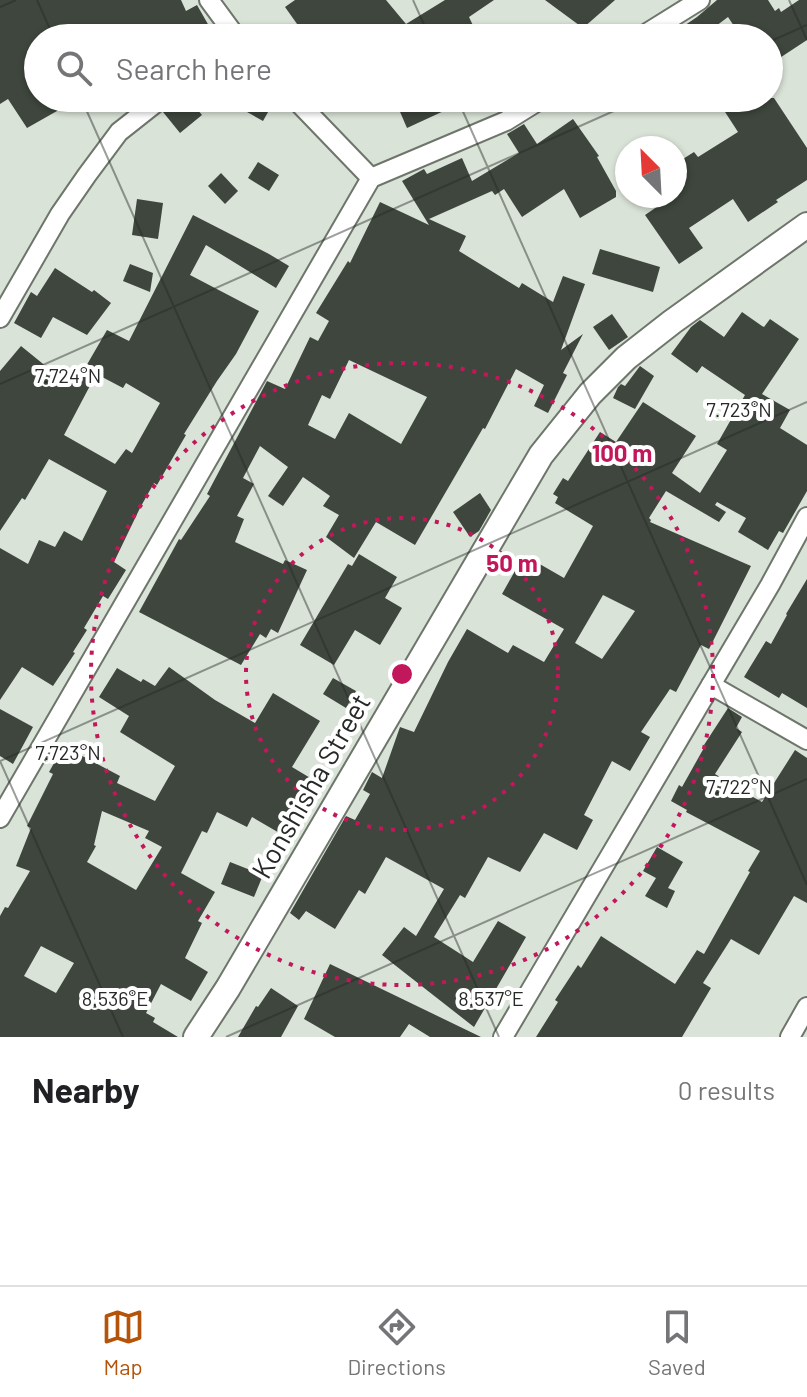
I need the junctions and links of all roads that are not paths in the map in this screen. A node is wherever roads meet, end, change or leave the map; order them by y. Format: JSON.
{"nodes":[{"id":1,"x":209,"y":0,"type":"edge"},
{"id":2,"x":700,"y":0,"type":"edge"},
{"id":3,"x":227,"y":24,"type":"edge"},
{"id":4,"x":661,"y":24,"type":"edge"},
{"id":5,"x":144,"y":112,"type":"edge"},
{"id":6,"x":307,"y":112,"type":"edge"},
{"id":7,"x":520,"y":112,"type":"edge"},
{"id":8,"x":371,"y":178,"type":"junction"},
{"id":9,"x":807,"y":225,"type":"edge"},
{"id":10,"x":0,"y":318,"type":"edge"},
{"id":11,"x":807,"y":517,"type":"edge"},
{"id":12,"x":711,"y":685,"type":"junction"},
{"id":13,"x":807,"y":740,"type":"edge"},
{"id":14,"x":0,"y":818,"type":"edge"},
{"id":15,"x":807,"y":1007,"type":"edge"},
{"id":16,"x":196,"y":1037,"type":"edge"},
{"id":17,"x":503,"y":1037,"type":"edge"},
{"id":18,"x":790,"y":1037,"type":"edge"}],
"edges":[{"from":1,"to":3,"type":"street"},
{"from":2,"to":4,"type":"street"},
{"from":5,"to":10,"type":"street"},
{"from":6,"to":8,"type":"street"},
{"from":7,"to":8,"type":"street"},
{"from":8,"to":14,"type":"street"},
{"from":9,"to":16,"type":"street","name":"Konshisha Street"},
{"from":11,"to":12,"type":"street"},
{"from":12,"to":13,"type":"street"},
{"from":12,"to":17,"type":"street"},
{"from":15,"to":18,"type":"street"}]}
